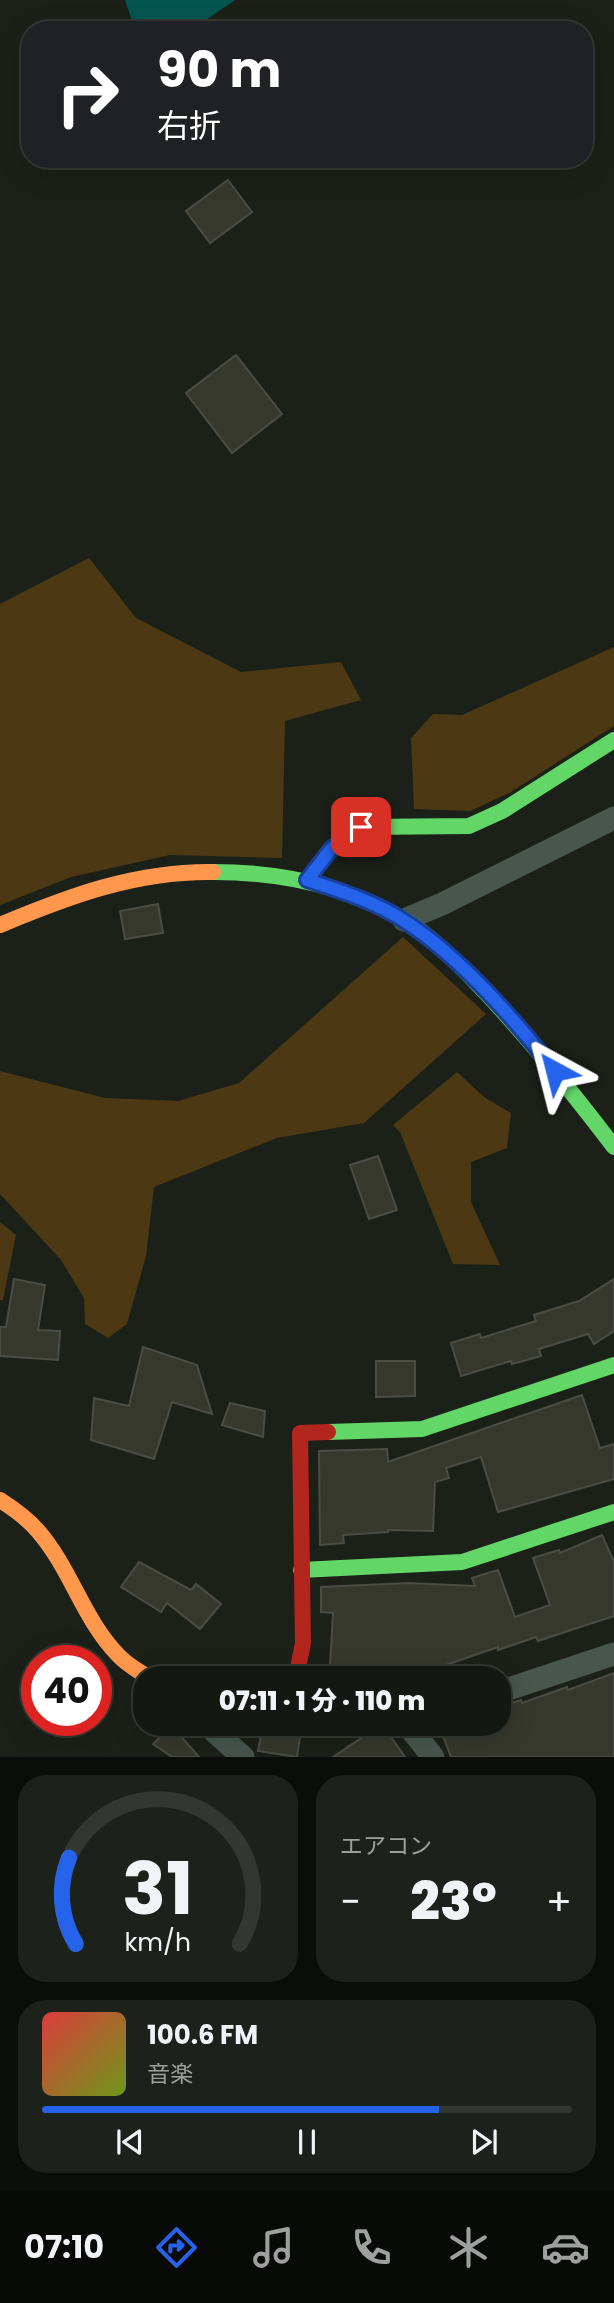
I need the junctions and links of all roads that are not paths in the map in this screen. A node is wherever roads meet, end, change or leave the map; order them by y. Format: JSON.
{"nodes":[{"id":1,"x":614,"y":740,"type":"edge"},
{"id":2,"x":614,"y":818,"type":"edge"},
{"id":3,"x":307,"y":880,"type":"junction"},
{"id":4,"x":404,"y":920,"type":"junction"},
{"id":5,"x":0,"y":925,"type":"edge"},
{"id":6,"x":614,"y":1147,"type":"edge"},
{"id":7,"x":614,"y":1365,"type":"edge"},
{"id":8,"x":0,"y":1500,"type":"edge"},
{"id":9,"x":614,"y":1512,"type":"edge"},
{"id":10,"x":301,"y":1570,"type":"junction"},
{"id":11,"x":614,"y":1654,"type":"edge"},
{"id":12,"x":133,"y":1666,"type":"edge"},
{"id":13,"x":298,"y":1666,"type":"edge"},
{"id":14,"x":511,"y":1688,"type":"edge"},
{"id":15,"x":219,"y":1736,"type":"edge"},
{"id":16,"x":416,"y":1736,"type":"edge"},
{"id":17,"x":243,"y":1757,"type":"edge"},
{"id":18,"x":433,"y":1757,"type":"edge"}],
"edges":[{"from":1,"to":3,"type":"street"},
{"from":2,"to":4,"type":"street"},
{"from":3,"to":4,"type":"street"},
{"from":3,"to":5,"type":"street"},
{"from":4,"to":6,"type":"street"},
{"from":7,"to":10,"type":"street"},
{"from":8,"to":12,"type":"street"},
{"from":9,"to":10,"type":"street"},
{"from":10,"to":13,"type":"street"},
{"from":11,"to":14,"type":"street"},
{"from":15,"to":17,"type":"street"},
{"from":16,"to":18,"type":"street"}]}
